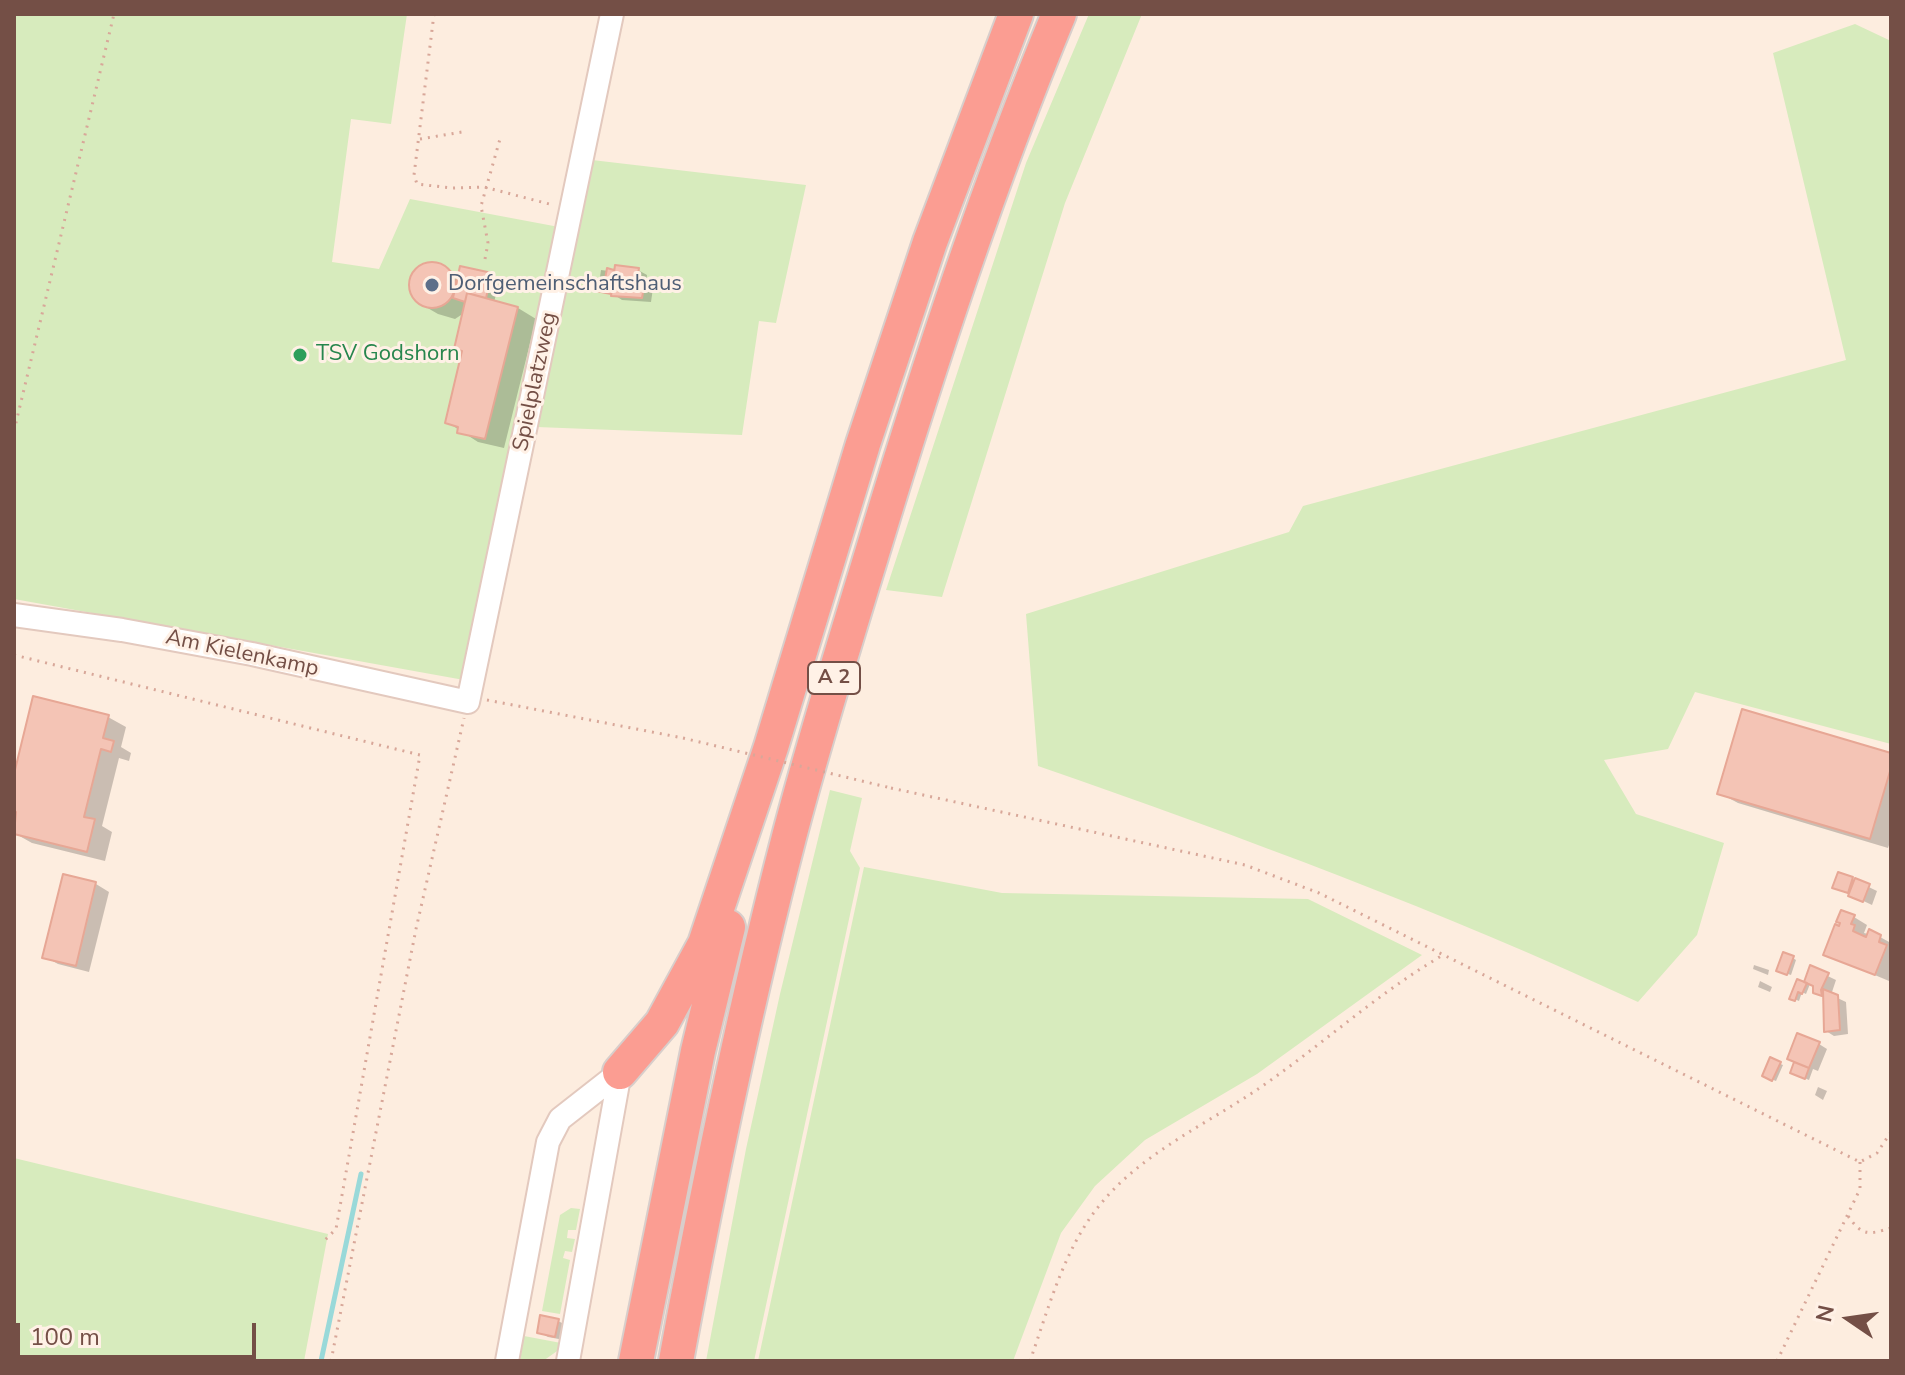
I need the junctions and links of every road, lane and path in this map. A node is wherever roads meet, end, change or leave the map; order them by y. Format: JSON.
{"nodes":[{"id":1,"x":114,"y":14,"type":"edge"},
{"id":2,"x":434,"y":14,"type":"edge"},
{"id":3,"x":612,"y":14,"type":"edge"},
{"id":4,"x":1016,"y":14,"type":"edge"},
{"id":5,"x":1059,"y":14,"type":"edge"},
{"id":6,"x":462,"y":132,"type":"dead end"},
{"id":7,"x":420,"y":139,"type":"junction"},
{"id":8,"x":500,"y":139,"type":"dead end"},
{"id":9,"x":484,"y":187,"type":"junction"},
{"id":10,"x":572,"y":210,"type":"junction"},
{"id":11,"x":485,"y":259,"type":"dead end"},
{"id":12,"x":14,"y":431,"type":"edge"},
{"id":13,"x":14,"y":615,"type":"edge"},
{"id":14,"x":14,"y":655,"type":"edge"},
{"id":15,"x":468,"y":702,"type":"junction"},
{"id":16,"x":771,"y":747,"type":"junction"},
{"id":17,"x":1443,"y":955,"type":"junction"},
{"id":18,"x":620,"y":1072,"type":"junction"},
{"id":19,"x":1891,"y":1132,"type":"edge"},
{"id":20,"x":1860,"y":1162,"type":"junction"},
{"id":21,"x":1848,"y":1216,"type":"junction"},
{"id":22,"x":1891,"y":1228,"type":"edge"},
{"id":23,"x":325,"y":1240,"type":"dead end"},
{"id":24,"x":331,"y":1361,"type":"edge"},
{"id":25,"x":507,"y":1361,"type":"edge"},
{"id":26,"x":568,"y":1361,"type":"edge"},
{"id":27,"x":636,"y":1361,"type":"edge"},
{"id":28,"x":676,"y":1361,"type":"edge"},
{"id":29,"x":1030,"y":1361,"type":"edge"},
{"id":30,"x":1777,"y":1361,"type":"edge"}],
"edges":[{"from":1,"to":12,"type":"path"},
{"from":2,"to":7,"type":"path"},
{"from":3,"to":10,"type":"street","name":"Spielplatzweg"},
{"from":4,"to":16,"type":"highway","number":"A 2"},
{"from":5,"to":28,"type":"highway","number":"A 2"},
{"from":6,"to":7,"type":"path"},
{"from":7,"to":9,"type":"path"},
{"from":8,"to":9,"type":"path"},
{"from":9,"to":10,"type":"path"},
{"from":9,"to":11,"type":"path"},
{"from":10,"to":15,"type":"street","name":"Spielplatzweg"},
{"from":13,"to":15,"type":"street","name":"Am Kielenkamp"},
{"from":14,"to":23,"type":"path"},
{"from":15,"to":17,"type":"path","bridge":true},
{"from":15,"to":24,"type":"path"},
{"from":16,"to":18,"type":"highway"},
{"from":16,"to":27,"type":"highway","number":"A 2"},
{"from":17,"to":20,"type":"path"},
{"from":17,"to":29,"type":"path"},
{"from":18,"to":25,"type":"street"},
{"from":18,"to":26,"type":"street"},
{"from":19,"to":20,"type":"path"},
{"from":20,"to":21,"type":"path"},
{"from":21,"to":22,"type":"path"},
{"from":21,"to":30,"type":"path"}]}
